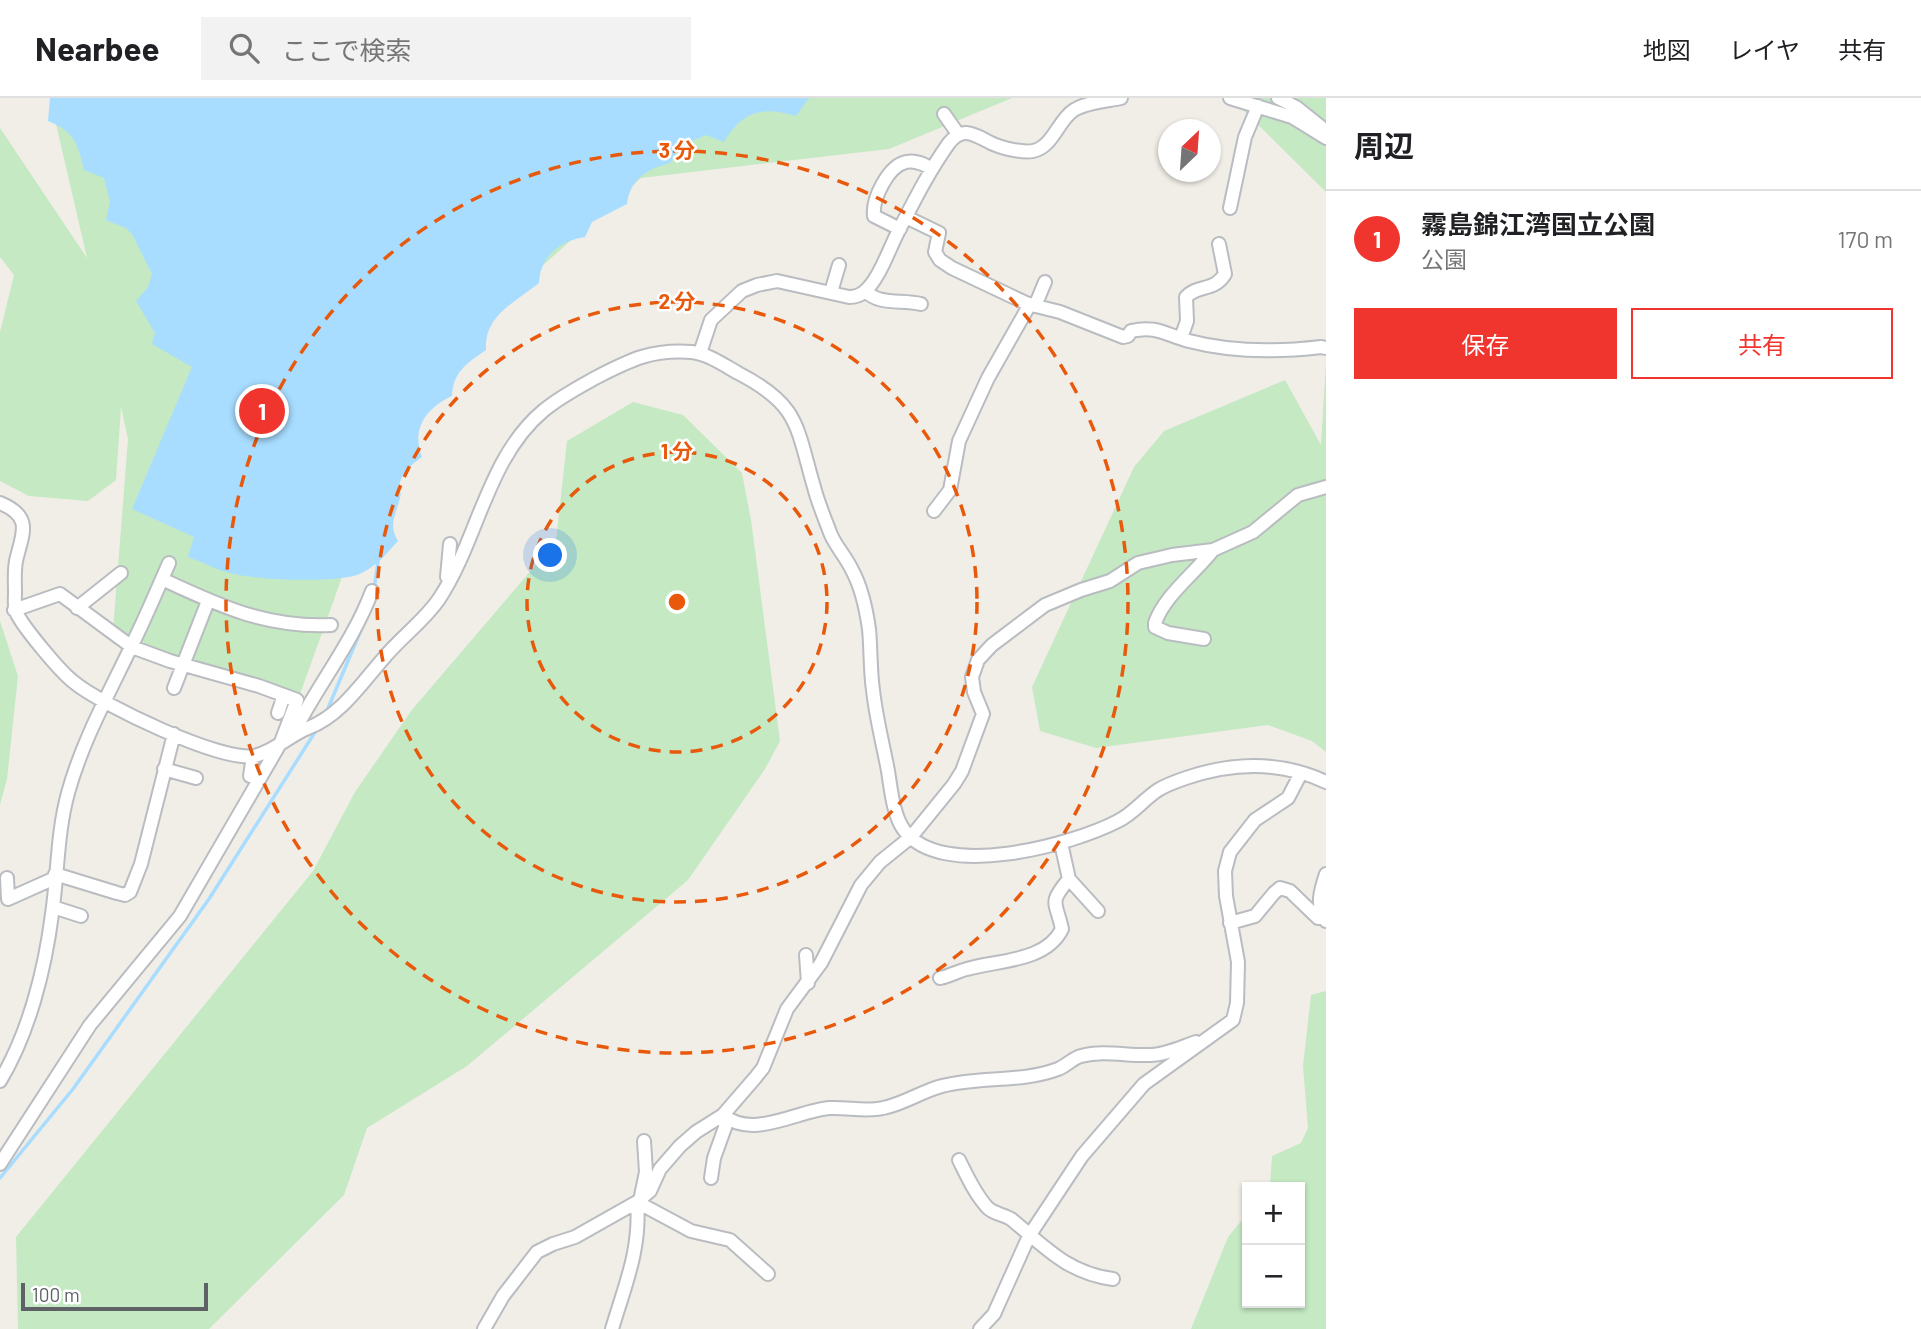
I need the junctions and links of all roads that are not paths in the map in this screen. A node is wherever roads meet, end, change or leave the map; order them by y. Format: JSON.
{"nodes":[{"id":1,"x":1121,"y":98,"type":"edge"},
{"id":2,"x":1230,"y":98,"type":"edge"},
{"id":3,"x":1278,"y":98,"type":"edge"},
{"id":4,"x":1258,"y":106,"type":"junction"},
{"id":5,"x":944,"y":114,"type":"dead end"},
{"id":6,"x":1326,"y":131,"type":"edge"},
{"id":7,"x":958,"y":135,"type":"junction"},
{"id":8,"x":1326,"y":138,"type":"edge"},
{"id":9,"x":932,"y":169,"type":"junction"},
{"id":10,"x":1230,"y":208,"type":"dead end"},
{"id":11,"x":903,"y":223,"type":"junction"},
{"id":12,"x":1219,"y":244,"type":"dead end"},
{"id":13,"x":839,"y":265,"type":"dead end"},
{"id":14,"x":1045,"y":282,"type":"dead end"},
{"id":15,"x":865,"y":291,"type":"junction"},
{"id":16,"x":831,"y":292,"type":"junction"},
{"id":17,"x":921,"y":304,"type":"dead end"},
{"id":18,"x":1032,"y":305,"type":"junction"},
{"id":19,"x":1181,"y":338,"type":"junction"},
{"id":20,"x":1326,"y":348,"type":"edge"},
{"id":21,"x":700,"y":353,"type":"junction"},
{"id":22,"x":1326,"y":486,"type":"edge"},
{"id":23,"x":0,"y":502,"type":"edge"},
{"id":24,"x":934,"y":511,"type":"dead end"},
{"id":25,"x":450,"y":544,"type":"dead end"},
{"id":26,"x":1213,"y":550,"type":"junction"},
{"id":27,"x":169,"y":563,"type":"dead end"},
{"id":28,"x":121,"y":573,"type":"dead end"},
{"id":29,"x":162,"y":579,"type":"junction"},
{"id":30,"x":445,"y":588,"type":"junction"},
{"id":31,"x":372,"y":591,"type":"dead end"},
{"id":32,"x":208,"y":601,"type":"junction"},
{"id":33,"x":77,"y":608,"type":"junction"},
{"id":34,"x":14,"y":610,"type":"junction"},
{"id":35,"x":331,"y":625,"type":"dead end"},
{"id":36,"x":1203,"y":639,"type":"dead end"},
{"id":37,"x":132,"y":647,"type":"junction"},
{"id":38,"x":183,"y":664,"type":"junction"},
{"id":39,"x":174,"y":688,"type":"dead end"},
{"id":40,"x":284,"y":695,"type":"junction"},
{"id":41,"x":104,"y":702,"type":"junction"},
{"id":42,"x":278,"y":713,"type":"dead end"},
{"id":43,"x":174,"y":734,"type":"junction"},
{"id":44,"x":293,"y":734,"type":"junction"},
{"id":45,"x":281,"y":742,"type":"junction"},
{"id":46,"x":253,"y":756,"type":"junction"},
{"id":47,"x":77,"y":766,"type":"junction"},
{"id":48,"x":164,"y":769,"type":"junction"},
{"id":49,"x":89,"y":772,"type":"dead end"},
{"id":50,"x":1301,"y":773,"type":"junction"},
{"id":51,"x":250,"y":776,"type":"dead end"},
{"id":52,"x":197,"y":779,"type":"dead end"},
{"id":53,"x":1326,"y":782,"type":"edge"},
{"id":54,"x":911,"y":837,"type":"junction"},
{"id":55,"x":1061,"y":843,"type":"junction"},
{"id":56,"x":1326,"y":874,"type":"edge"},
{"id":57,"x":55,"y":876,"type":"junction"},
{"id":58,"x":6,"y":878,"type":"dead end"},
{"id":59,"x":1069,"y":879,"type":"junction"},
{"id":60,"x":53,"y":907,"type":"junction"},
{"id":61,"x":1098,"y":911,"type":"dead end"},
{"id":62,"x":81,"y":916,"type":"dead end"},
{"id":63,"x":1325,"y":920,"type":"edge"},
{"id":64,"x":1230,"y":923,"type":"junction"},
{"id":65,"x":806,"y":956,"type":"dead end"},
{"id":66,"x":940,"y":978,"type":"dead end"},
{"id":67,"x":808,"y":983,"type":"junction"},
{"id":68,"x":1209,"y":1038,"type":"junction"},
{"id":69,"x":0,"y":1081,"type":"edge"},
{"id":70,"x":725,"y":1117,"type":"junction"},
{"id":71,"x":644,"y":1142,"type":"dead end"},
{"id":72,"x":959,"y":1160,"type":"dead end"},
{"id":73,"x":0,"y":1164,"type":"edge"},
{"id":74,"x":710,"y":1178,"type":"dead end"},
{"id":75,"x":639,"y":1201,"type":"junction"},
{"id":76,"x":1029,"y":1236,"type":"junction"},
{"id":77,"x":768,"y":1274,"type":"dead end"},
{"id":78,"x":1113,"y":1279,"type":"dead end"},
{"id":79,"x":484,"y":1329,"type":"edge"},
{"id":80,"x":612,"y":1329,"type":"edge"},
{"id":81,"x":979,"y":1329,"type":"edge"}],
"edges":[{"from":1,"to":7,"type":"street"},
{"from":2,"to":4,"type":"street"},
{"from":3,"to":6,"type":"street"},
{"from":4,"to":8,"type":"street"},
{"from":4,"to":10,"type":"street"},
{"from":5,"to":7,"type":"street"},
{"from":7,"to":9,"type":"street"},
{"from":9,"to":11,"type":"street"},
{"from":9,"to":11,"type":"street"},
{"from":11,"to":15,"type":"street"},
{"from":11,"to":18,"type":"street"},
{"from":12,"to":19,"type":"street"},
{"from":13,"to":16,"type":"street"},
{"from":14,"to":18,"type":"street"},
{"from":15,"to":16,"type":"street"},
{"from":15,"to":17,"type":"street"},
{"from":16,"to":21,"type":"street"},
{"from":18,"to":19,"type":"street"},
{"from":18,"to":24,"type":"street"},
{"from":19,"to":20,"type":"street"},
{"from":21,"to":30,"type":"street"},
{"from":21,"to":54,"type":"street"},
{"from":22,"to":26,"type":"street"},
{"from":23,"to":34,"type":"street"},
{"from":25,"to":30,"type":"street"},
{"from":26,"to":36,"type":"street"},
{"from":26,"to":54,"type":"street"},
{"from":27,"to":29,"type":"street"},
{"from":28,"to":33,"type":"street"},
{"from":29,"to":32,"type":"street"},
{"from":29,"to":37,"type":"street"},
{"from":30,"to":44,"type":"street"},
{"from":31,"to":44,"type":"street"},
{"from":32,"to":35,"type":"street"},
{"from":32,"to":38,"type":"street"},
{"from":33,"to":34,"type":"street"},
{"from":33,"to":37,"type":"street"},
{"from":34,"to":41,"type":"street"},
{"from":37,"to":38,"type":"street"},
{"from":37,"to":41,"type":"street"},
{"from":38,"to":39,"type":"street"},
{"from":38,"to":40,"type":"street"},
{"from":40,"to":42,"type":"street"},
{"from":40,"to":45,"type":"street"},
{"from":41,"to":43,"type":"street"},
{"from":41,"to":47,"type":"street"},
{"from":43,"to":46,"type":"street"},
{"from":43,"to":48,"type":"street"},
{"from":44,"to":45,"type":"street"},
{"from":45,"to":46,"type":"street"},
{"from":45,"to":73,"type":"street"},
{"from":46,"to":51,"type":"street"},
{"from":47,"to":49,"type":"street"},
{"from":47,"to":57,"type":"street"},
{"from":48,"to":52,"type":"street"},
{"from":48,"to":57,"type":"street"},
{"from":50,"to":53,"type":"street"},
{"from":50,"to":55,"type":"street"},
{"from":50,"to":64,"type":"street"},
{"from":54,"to":55,"type":"street"},
{"from":54,"to":67,"type":"street"},
{"from":55,"to":59,"type":"street"},
{"from":56,"to":63,"type":"street"},
{"from":57,"to":58,"type":"street"},
{"from":57,"to":60,"type":"street"},
{"from":59,"to":61,"type":"street"},
{"from":59,"to":66,"type":"street"},
{"from":60,"to":62,"type":"street"},
{"from":60,"to":69,"type":"street"},
{"from":63,"to":64,"type":"street"},
{"from":64,"to":68,"type":"street"},
{"from":65,"to":67,"type":"street"},
{"from":67,"to":70,"type":"street"},
{"from":68,"to":70,"type":"street"},
{"from":68,"to":76,"type":"street"},
{"from":70,"to":74,"type":"street"},
{"from":70,"to":75,"type":"street"},
{"from":71,"to":75,"type":"street"},
{"from":72,"to":76,"type":"street"},
{"from":75,"to":77,"type":"street"},
{"from":75,"to":79,"type":"street"},
{"from":75,"to":80,"type":"street"},
{"from":76,"to":78,"type":"street"},
{"from":76,"to":81,"type":"street"}]}
